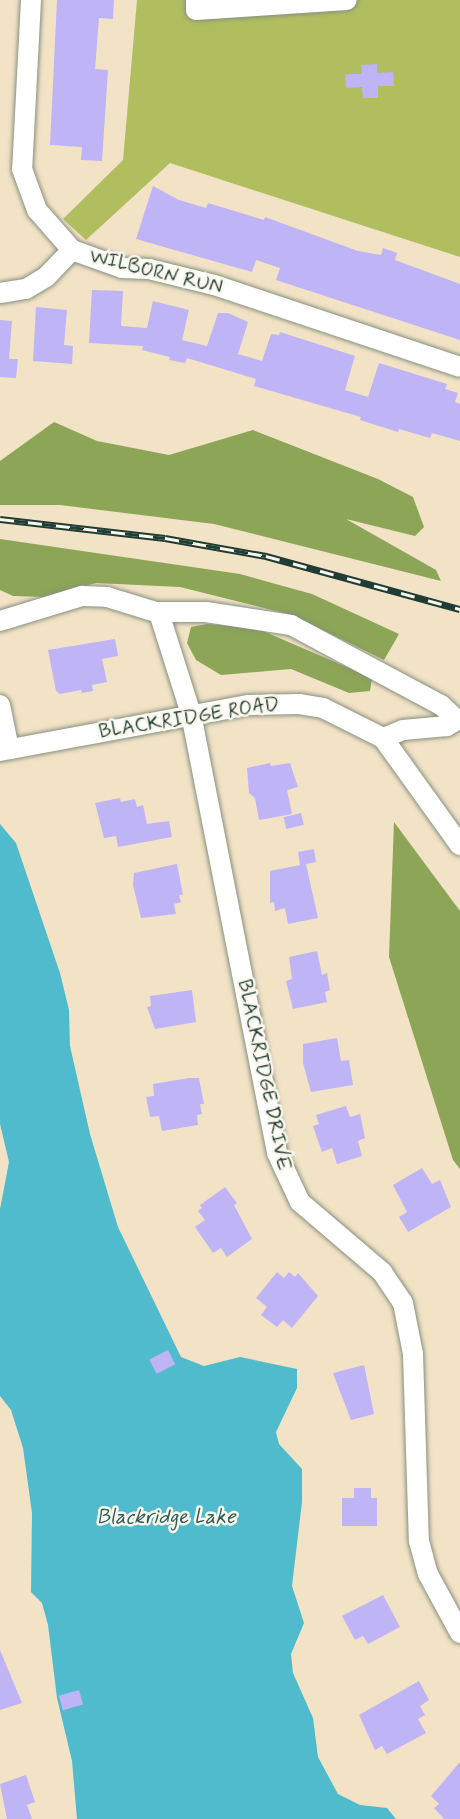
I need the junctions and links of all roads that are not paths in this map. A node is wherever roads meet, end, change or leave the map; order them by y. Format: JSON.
{"nodes":[{"id":1,"x":32,"y":0,"type":"edge"},
{"id":2,"x":196,"y":0,"type":"edge"},
{"id":3,"x":347,"y":0,"type":"edge"},
{"id":4,"x":72,"y":250,"type":"junction"},
{"id":5,"x":0,"y":293,"type":"edge"},
{"id":6,"x":460,"y":367,"type":"edge"},
{"id":7,"x":159,"y":612,"type":"junction"},
{"id":8,"x":0,"y":621,"type":"edge"},
{"id":9,"x":0,"y":705,"type":"edge"},
{"id":10,"x":191,"y":714,"type":"junction"},
{"id":11,"x":383,"y":738,"type":"junction"},
{"id":12,"x":4,"y":750,"type":"edge"},
{"id":13,"x":460,"y":845,"type":"edge"},
{"id":14,"x":460,"y":1633,"type":"edge"}],
"edges":[{"from":1,"to":4,"type":"street","name":"WILBORN RUN"},
{"from":2,"to":3,"type":"street"},
{"from":4,"to":5,"type":"street"},
{"from":4,"to":6,"type":"street","name":"WILBORN RUN"},
{"from":7,"to":8,"type":"street"},
{"from":7,"to":10,"type":"street","name":"BLACKRIDGE DRIVE"},
{"from":7,"to":11,"type":"street"},
{"from":9,"to":12,"type":"street"},
{"from":10,"to":11,"type":"street","name":"BLACKRIDGE ROAD"},
{"from":10,"to":12,"type":"street","name":"BLACKRIDGE ROAD"},
{"from":10,"to":14,"type":"street","name":"BLACKRIDGE DRIVE"},
{"from":11,"to":13,"type":"street","name":"BLACKRIDGE ROAD"}]}
